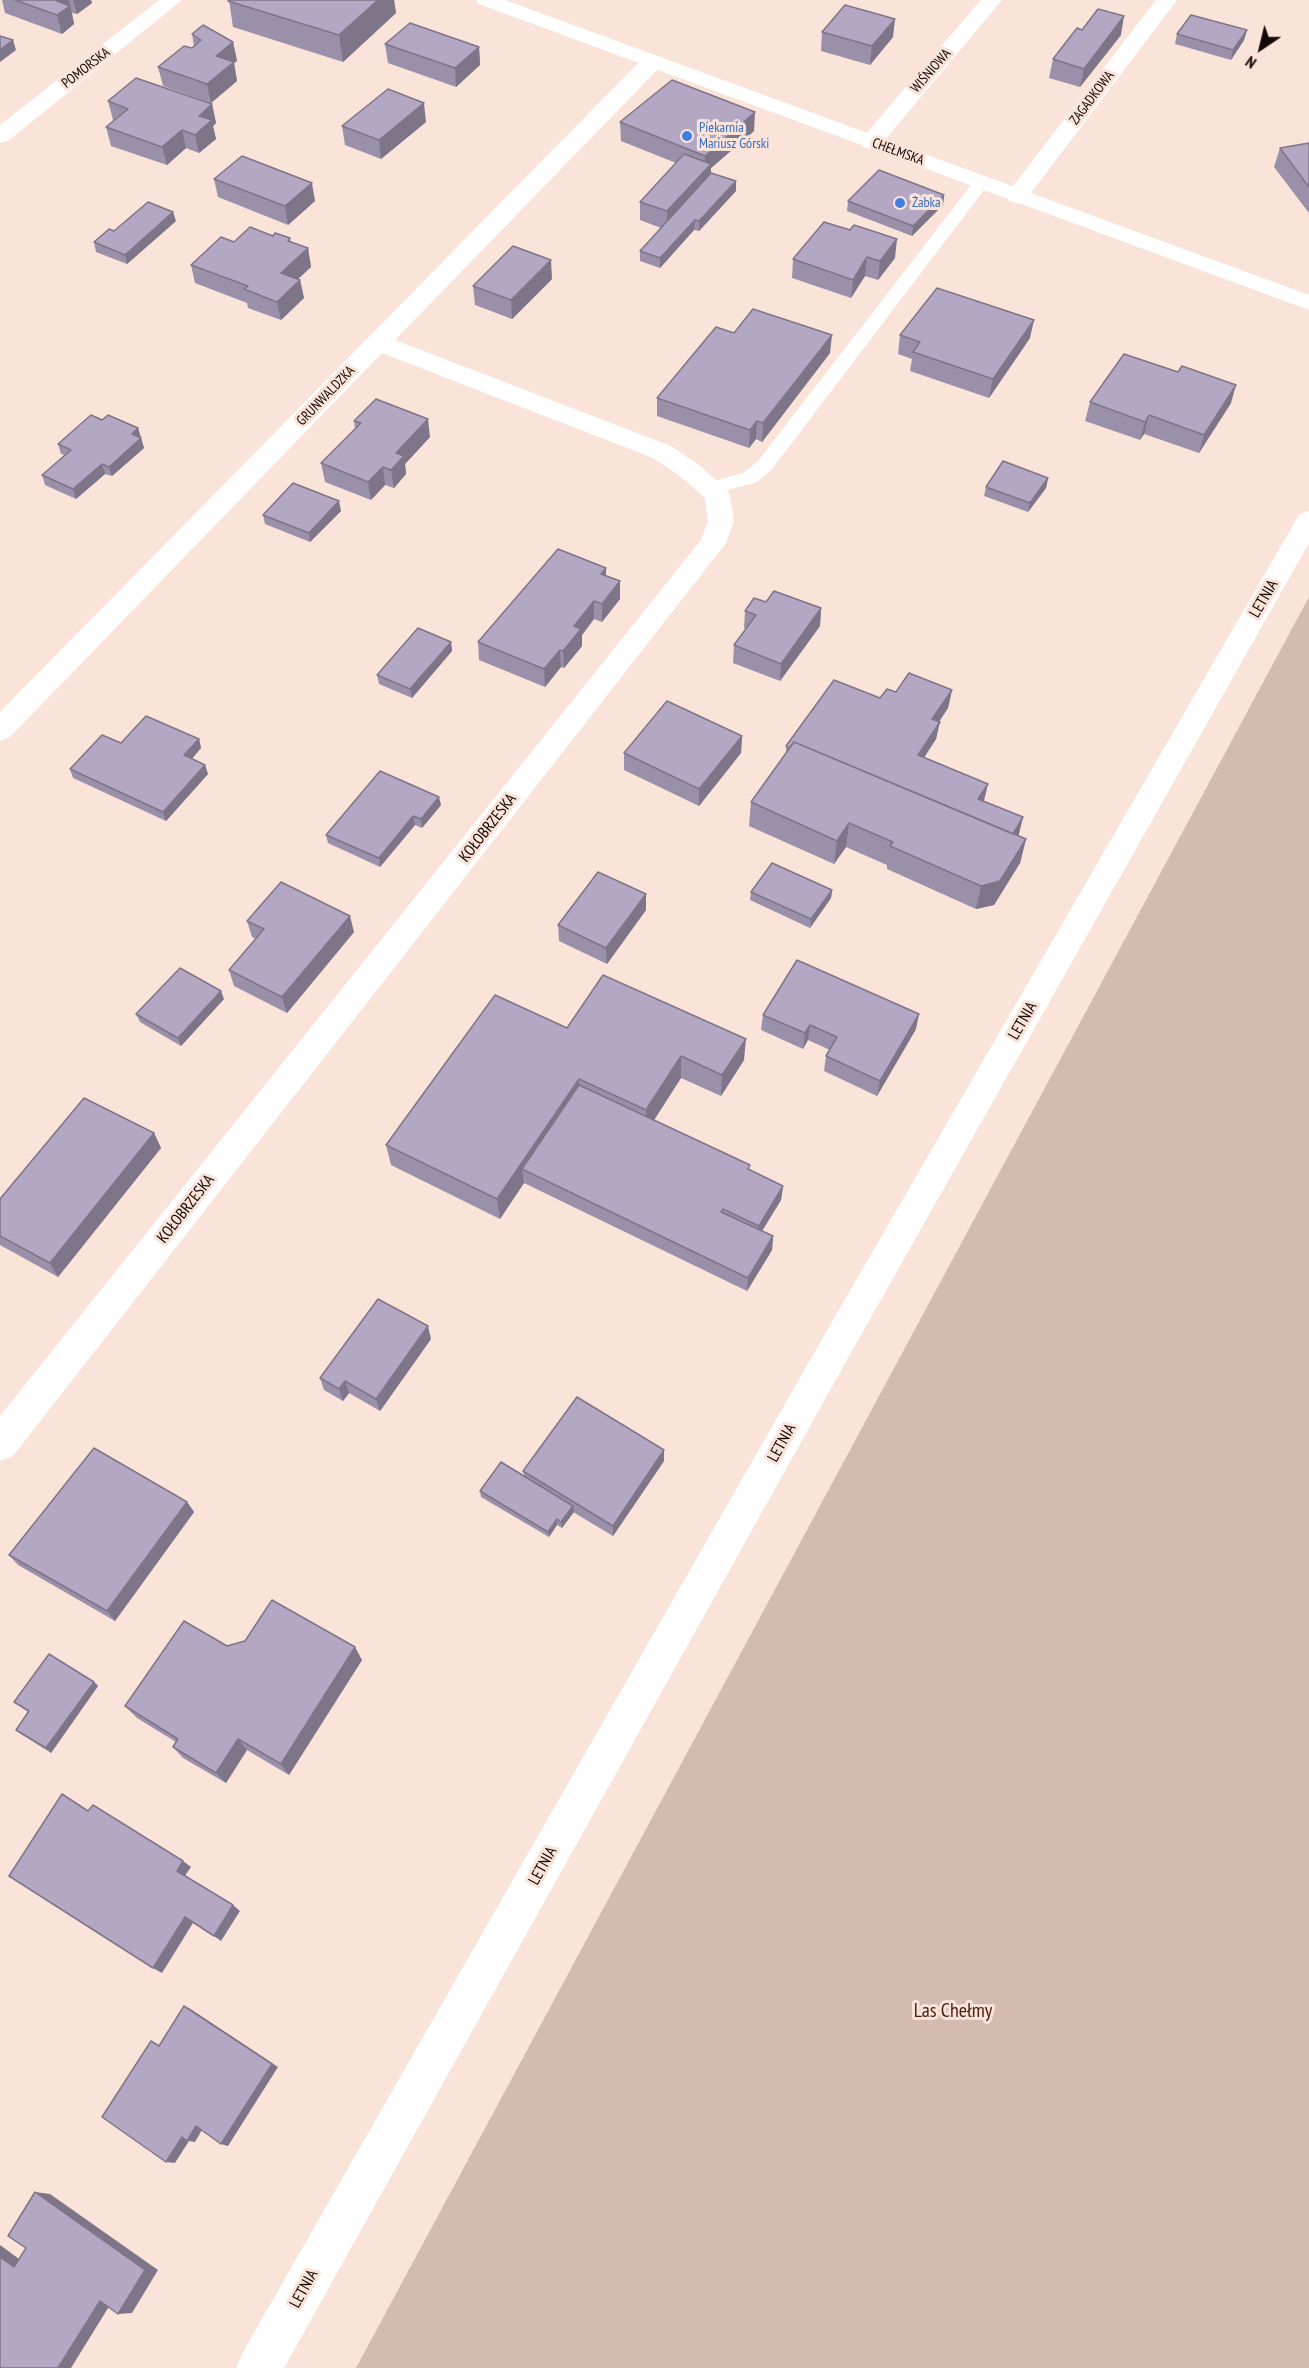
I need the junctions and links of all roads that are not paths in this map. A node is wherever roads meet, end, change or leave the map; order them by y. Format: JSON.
{"nodes":[{"id":1,"x":172,"y":0,"type":"edge"},
{"id":2,"x":486,"y":0,"type":"edge"},
{"id":3,"x":992,"y":0,"type":"edge"},
{"id":4,"x":1167,"y":0,"type":"edge"},
{"id":5,"x":652,"y":62,"type":"junction"},
{"id":6,"x":0,"y":136,"type":"edge"},
{"id":7,"x":871,"y":142,"type":"junction"},
{"id":8,"x":981,"y":183,"type":"junction"},
{"id":9,"x":1017,"y":196,"type":"junction"},
{"id":10,"x":1309,"y":303,"type":"edge"},
{"id":11,"x":379,"y":343,"type":"junction"},
{"id":12,"x":711,"y":489,"type":"junction"},
{"id":13,"x":1309,"y":520,"type":"edge"},
{"id":14,"x":0,"y":730,"type":"edge"},
{"id":15,"x":0,"y":1444,"type":"edge"},
{"id":16,"x":260,"y":2368,"type":"edge"}],
"edges":[{"from":1,"to":6,"type":"street","name":"POMORSKA"},
{"from":2,"to":5,"type":"street","name":"CHEŁMSKA"},
{"from":3,"to":7,"type":"street","name":"WIŚNIOWA"},
{"from":4,"to":9,"type":"street","name":"ZAGADKOWA"},
{"from":5,"to":7,"type":"street","name":"CHEŁMSKA"},
{"from":5,"to":11,"type":"street","name":"GRUNWALDZKA"},
{"from":7,"to":8,"type":"street","name":"CHEŁMSKA"},
{"from":8,"to":9,"type":"street","name":"CHEŁMSKA"},
{"from":8,"to":12,"type":"lane"},
{"from":9,"to":10,"type":"street","name":"CHEŁMSKA"},
{"from":11,"to":12,"type":"street"},
{"from":11,"to":14,"type":"street","name":"GRUNWALDZKA"},
{"from":12,"to":15,"type":"street","name":"KOŁOBRZESKA"},
{"from":13,"to":16,"type":"street","name":"LETNIA"}]}
